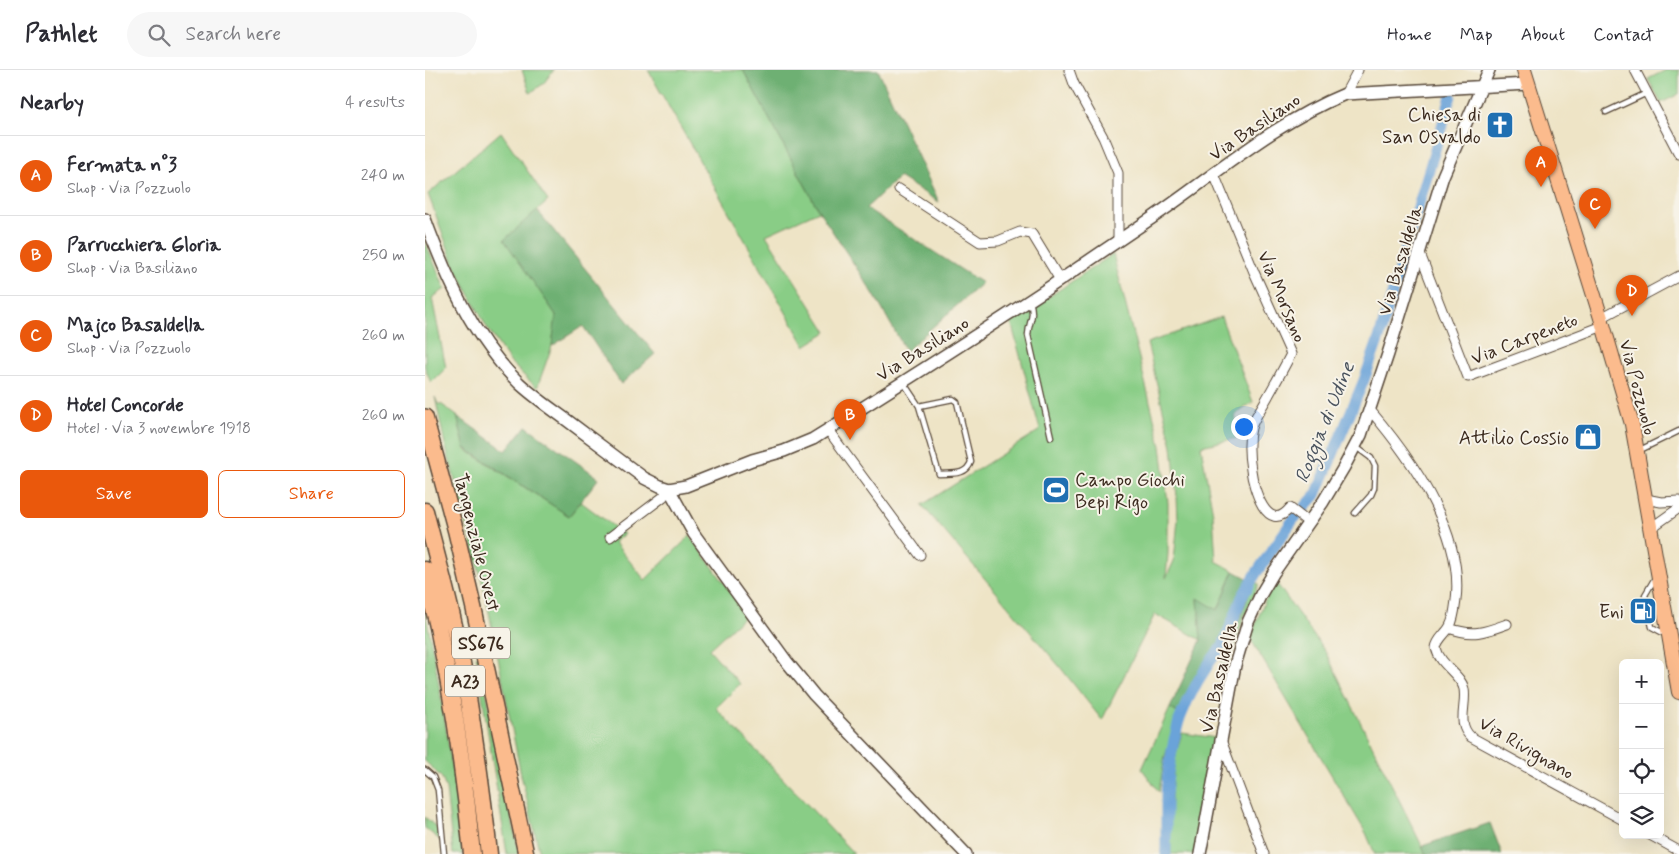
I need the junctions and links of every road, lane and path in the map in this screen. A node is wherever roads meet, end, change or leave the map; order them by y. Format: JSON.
{"nodes":[{"id":1,"x":1069,"y":70,"type":"edge"},
{"id":2,"x":1358,"y":70,"type":"edge"},
{"id":3,"x":1489,"y":70,"type":"edge"},
{"id":4,"x":1524,"y":70,"type":"edge"},
{"id":5,"x":1635,"y":70,"type":"edge"},
{"id":6,"x":1528,"y":84,"type":"junction"},
{"id":7,"x":1481,"y":86,"type":"junction"},
{"id":8,"x":1647,"y":93,"type":"junction"},
{"id":9,"x":1345,"y":94,"type":"junction"},
{"id":10,"x":1606,"y":112,"type":"dead end"},
{"id":11,"x":1679,"y":154,"type":"edge"},
{"id":12,"x":1214,"y":174,"type":"junction"},
{"id":13,"x":899,"y":189,"type":"dead end"},
{"id":14,"x":425,"y":219,"type":"edge"},
{"id":15,"x":1118,"y":240,"type":"junction"},
{"id":16,"x":1420,"y":254,"type":"junction"},
{"id":17,"x":1679,"y":276,"type":"edge"},
{"id":18,"x":1060,"y":280,"type":"junction"},
{"id":19,"x":1030,"y":300,"type":"junction"},
{"id":20,"x":1602,"y":322,"type":"junction"},
{"id":21,"x":902,"y":381,"type":"junction"},
{"id":22,"x":919,"y":406,"type":"junction"},
{"id":23,"x":1369,"y":410,"type":"junction"},
{"id":24,"x":425,"y":417,"type":"edge"},
{"id":25,"x":827,"y":430,"type":"junction"},
{"id":26,"x":1679,"y":431,"type":"edge"},
{"id":27,"x":1051,"y":437,"type":"dead end"},
{"id":28,"x":1355,"y":446,"type":"junction"},
{"id":29,"x":1637,"y":452,"type":"junction"},
{"id":30,"x":669,"y":489,"type":"junction"},
{"id":31,"x":1645,"y":499,"type":"junction"},
{"id":32,"x":1679,"y":501,"type":"edge"},
{"id":33,"x":1679,"y":508,"type":"edge"},
{"id":34,"x":425,"y":511,"type":"edge"},
{"id":35,"x":1355,"y":513,"type":"dead end"},
{"id":36,"x":1305,"y":520,"type":"junction"},
{"id":37,"x":1651,"y":528,"type":"junction"},
{"id":38,"x":611,"y":537,"type":"dead end"},
{"id":39,"x":920,"y":555,"type":"dead end"},
{"id":40,"x":425,"y":570,"type":"edge"},
{"id":41,"x":1507,"y":624,"type":"dead end"},
{"id":42,"x":1449,"y":628,"type":"junction"},
{"id":43,"x":1679,"y":692,"type":"edge"},
{"id":44,"x":1221,"y":740,"type":"junction"},
{"id":45,"x":425,"y":770,"type":"edge"},
{"id":46,"x":1619,"y":818,"type":"edge"},
{"id":47,"x":1657,"y":839,"type":"edge"},
{"id":48,"x":1679,"y":851,"type":"edge"},
{"id":49,"x":444,"y":854,"type":"edge"},
{"id":50,"x":473,"y":854,"type":"edge"},
{"id":51,"x":489,"y":854,"type":"edge"},
{"id":52,"x":526,"y":854,"type":"edge"},
{"id":53,"x":966,"y":854,"type":"edge"},
{"id":54,"x":1200,"y":854,"type":"edge"},
{"id":55,"x":1264,"y":854,"type":"edge"}],
"edges":[{"from":1,"to":15,"type":"street"},
{"from":2,"to":9,"type":"street"},
{"from":3,"to":7,"type":"street"},
{"from":4,"to":6,"type":"main road","name":"Via Pozzuolo"},
{"from":5,"to":8,"type":"street"},
{"from":6,"to":7,"type":"street","name":"Via Basiliano"},
{"from":6,"to":20,"type":"main road","name":"Via Pozzuolo"},
{"from":7,"to":9,"type":"street","name":"Via Basiliano"},
{"from":7,"to":16,"type":"street","name":"Via Basaldella"},
{"from":8,"to":10,"type":"lane"},
{"from":8,"to":11,"type":"street"},
{"from":9,"to":12,"type":"street","name":"Via Basiliano"},
{"from":12,"to":15,"type":"street","name":"Via Basiliano"},
{"from":12,"to":36,"type":"street","name":"Via Morsano"},
{"from":13,"to":18,"type":"street"},
{"from":14,"to":30,"type":"street"},
{"from":15,"to":18,"type":"street","name":"Via Basiliano"},
{"from":16,"to":20,"type":"street","name":"Via Carpeneto"},
{"from":16,"to":23,"type":"street","name":"Via Basaldella"},
{"from":17,"to":20,"type":"street"},
{"from":18,"to":19,"type":"street","name":"Via Basiliano"},
{"from":19,"to":21,"type":"street","name":"Via Basiliano"},
{"from":19,"to":27,"type":"lane"},
{"from":20,"to":29,"type":"main road","name":"Via Pozzuolo"},
{"from":21,"to":22,"type":"lane"},
{"from":21,"to":25,"type":"street","name":"Via Basiliano"},
{"from":22,"to":22,"type":"lane"},
{"from":23,"to":28,"type":"street","name":"Via Basaldella"},
{"from":23,"to":42,"type":"street","name":"Via Rivignano"},
{"from":24,"to":52,"type":"highway","name":"Tangenziale Ovest","number":"SS676"},
{"from":25,"to":30,"type":"street","name":"Via Basiliano"},
{"from":25,"to":39,"type":"street"},
{"from":26,"to":29,"type":"lane"},
{"from":28,"to":35,"type":"lane"},
{"from":28,"to":36,"type":"street","name":"Via Basaldella"},
{"from":29,"to":31,"type":"main road","name":"Via Pozzuolo"},
{"from":30,"to":38,"type":"street"},
{"from":30,"to":53,"type":"street"},
{"from":31,"to":32,"type":"street"},
{"from":31,"to":37,"type":"main road","name":"Via Pozzuolo"},
{"from":33,"to":37,"type":"street"},
{"from":34,"to":51,"type":"highway","number":"A23"},
{"from":36,"to":44,"type":"street","name":"Via Basaldella"},
{"from":37,"to":43,"type":"main road","name":"Via Pozzuolo"},
{"from":40,"to":50,"type":"highway","number":"A23"},
{"from":41,"to":42,"type":"street"},
{"from":42,"to":46,"type":"street","name":"Via Rivignano"},
{"from":44,"to":54,"type":"street","name":"Via Basaldella"},
{"from":44,"to":55,"type":"street"},
{"from":45,"to":49,"type":"lane"},
{"from":47,"to":48,"type":"street"}]}
